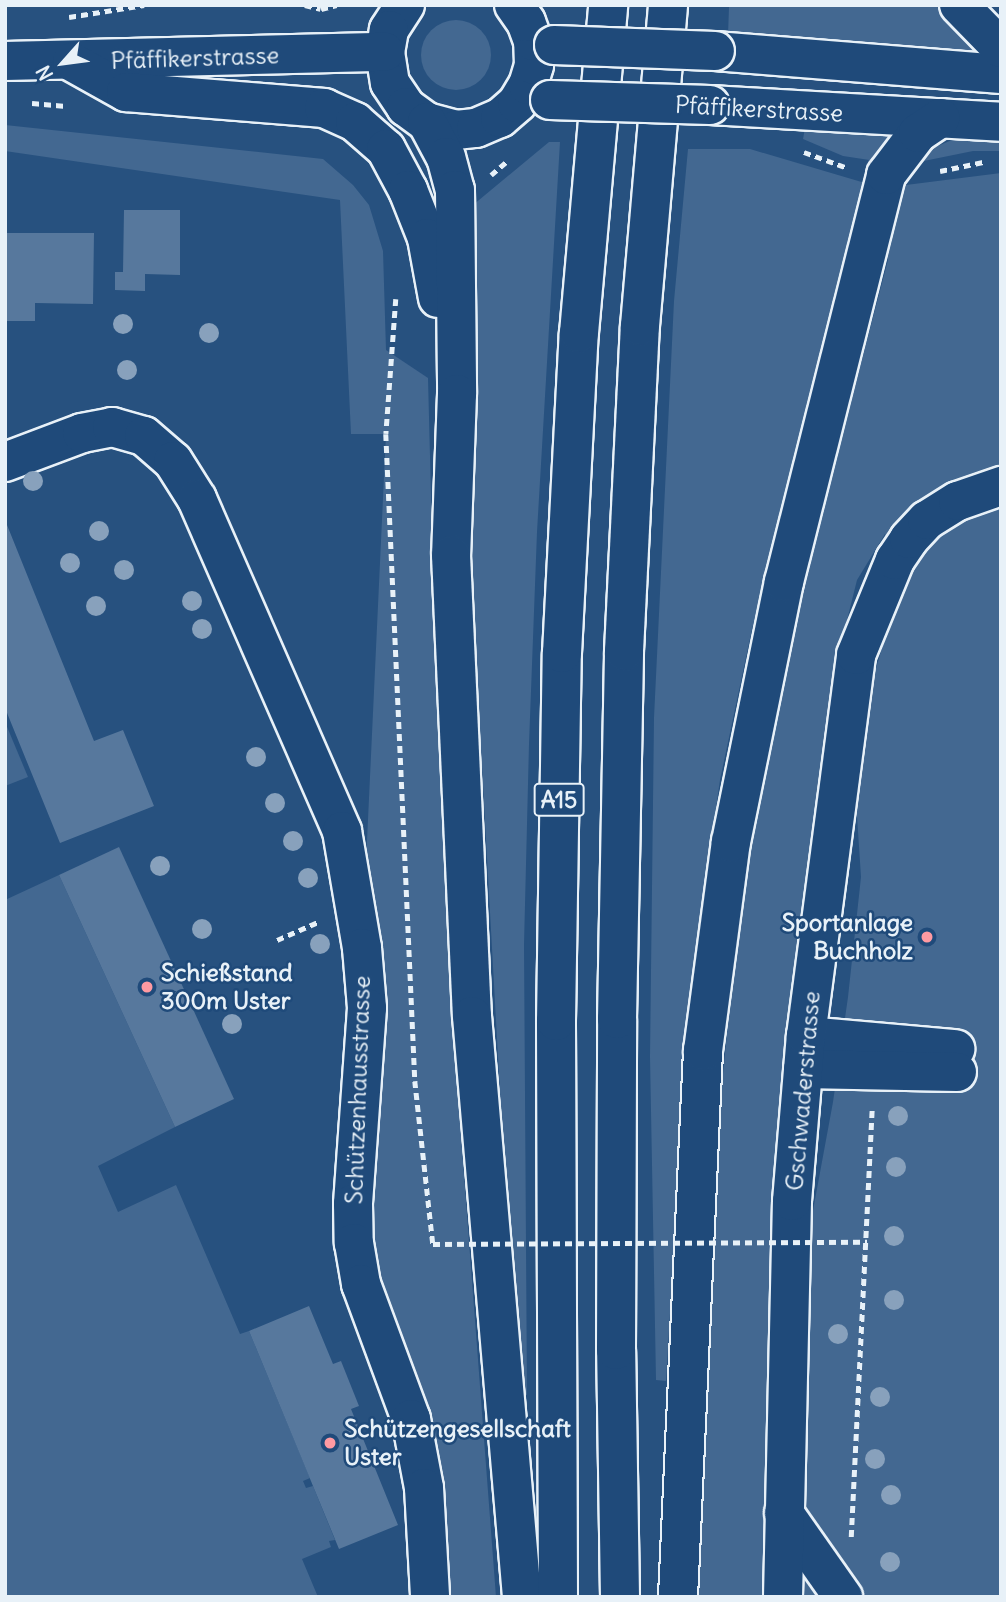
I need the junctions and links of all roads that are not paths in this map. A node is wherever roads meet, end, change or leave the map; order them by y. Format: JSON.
{"nodes":[{"id":1,"x":405,"y":5,"type":"edge"},
{"id":2,"x":514,"y":5,"type":"edge"},
{"id":3,"x":608,"y":5,"type":"edge"},
{"id":4,"x":668,"y":5,"type":"edge"},
{"id":5,"x":959,"y":5,"type":"edge"},
{"id":6,"x":543,"y":43,"type":"junction"},
{"id":7,"x":1001,"y":48,"type":"edge"},
{"id":8,"x":385,"y":52,"type":"junction"},
{"id":9,"x":5,"y":61,"type":"edge"},
{"id":10,"x":72,"y":62,"type":"junction"},
{"id":11,"x":1001,"y":74,"type":"edge"},
{"id":12,"x":534,"y":101,"type":"junction"},
{"id":13,"x":940,"y":118,"type":"junction"},
{"id":14,"x":427,"y":122,"type":"junction"},
{"id":15,"x":1001,"y":122,"type":"edge"},
{"id":16,"x":457,"y":394,"type":"junction"},
{"id":17,"x":5,"y":462,"type":"edge"},
{"id":18,"x":1001,"y":486,"type":"edge"},
{"id":19,"x":804,"y":1053,"type":"junction"},
{"id":20,"x":957,"y":1061,"type":"dead end"},
{"id":21,"x":784,"y":1513,"type":"junction"},
{"id":22,"x":430,"y":1597,"type":"edge"},
{"id":23,"x":522,"y":1597,"type":"edge"},
{"id":24,"x":558,"y":1597,"type":"edge"},
{"id":25,"x":620,"y":1597,"type":"edge"},
{"id":26,"x":678,"y":1597,"type":"edge"},
{"id":27,"x":783,"y":1597,"type":"edge"},
{"id":28,"x":843,"y":1597,"type":"edge"}],
"edges":[{"from":1,"to":8,"type":"main road"},
{"from":2,"to":6,"type":"main road"},
{"from":3,"to":24,"type":"main road","number":"A15"},
{"from":4,"to":25,"type":"main road","number":"A15"},
{"from":5,"to":7,"type":"main road"},
{"from":6,"to":11,"type":"main road","bridge":true},
{"from":6,"to":12,"type":"main road"},
{"from":8,"to":10,"type":"main road","name":"Pfäffikerstrasse"},
{"from":8,"to":14,"type":"main road"},
{"from":9,"to":10,"type":"main road","name":"Pfäffikerstrasse"},
{"from":10,"to":16,"type":"main road"},
{"from":12,"to":13,"type":"main road","name":"Pfäffikerstrasse","bridge":true},
{"from":12,"to":14,"type":"main road"},
{"from":13,"to":15,"type":"main road","name":"Pfäffikerstrasse"},
{"from":13,"to":26,"type":"main road"},
{"from":14,"to":16,"type":"main road"},
{"from":16,"to":23,"type":"main road"},
{"from":17,"to":22,"type":"main road","name":"Schützenhausstrasse"},
{"from":18,"to":19,"type":"main road","name":"Gschwaderstrasse"},
{"from":19,"to":20,"type":"main road"},
{"from":19,"to":21,"type":"main road","name":"Gschwaderstrasse"},
{"from":21,"to":27,"type":"main road","name":"Gschwaderstrasse"},
{"from":21,"to":28,"type":"main road"}]}
